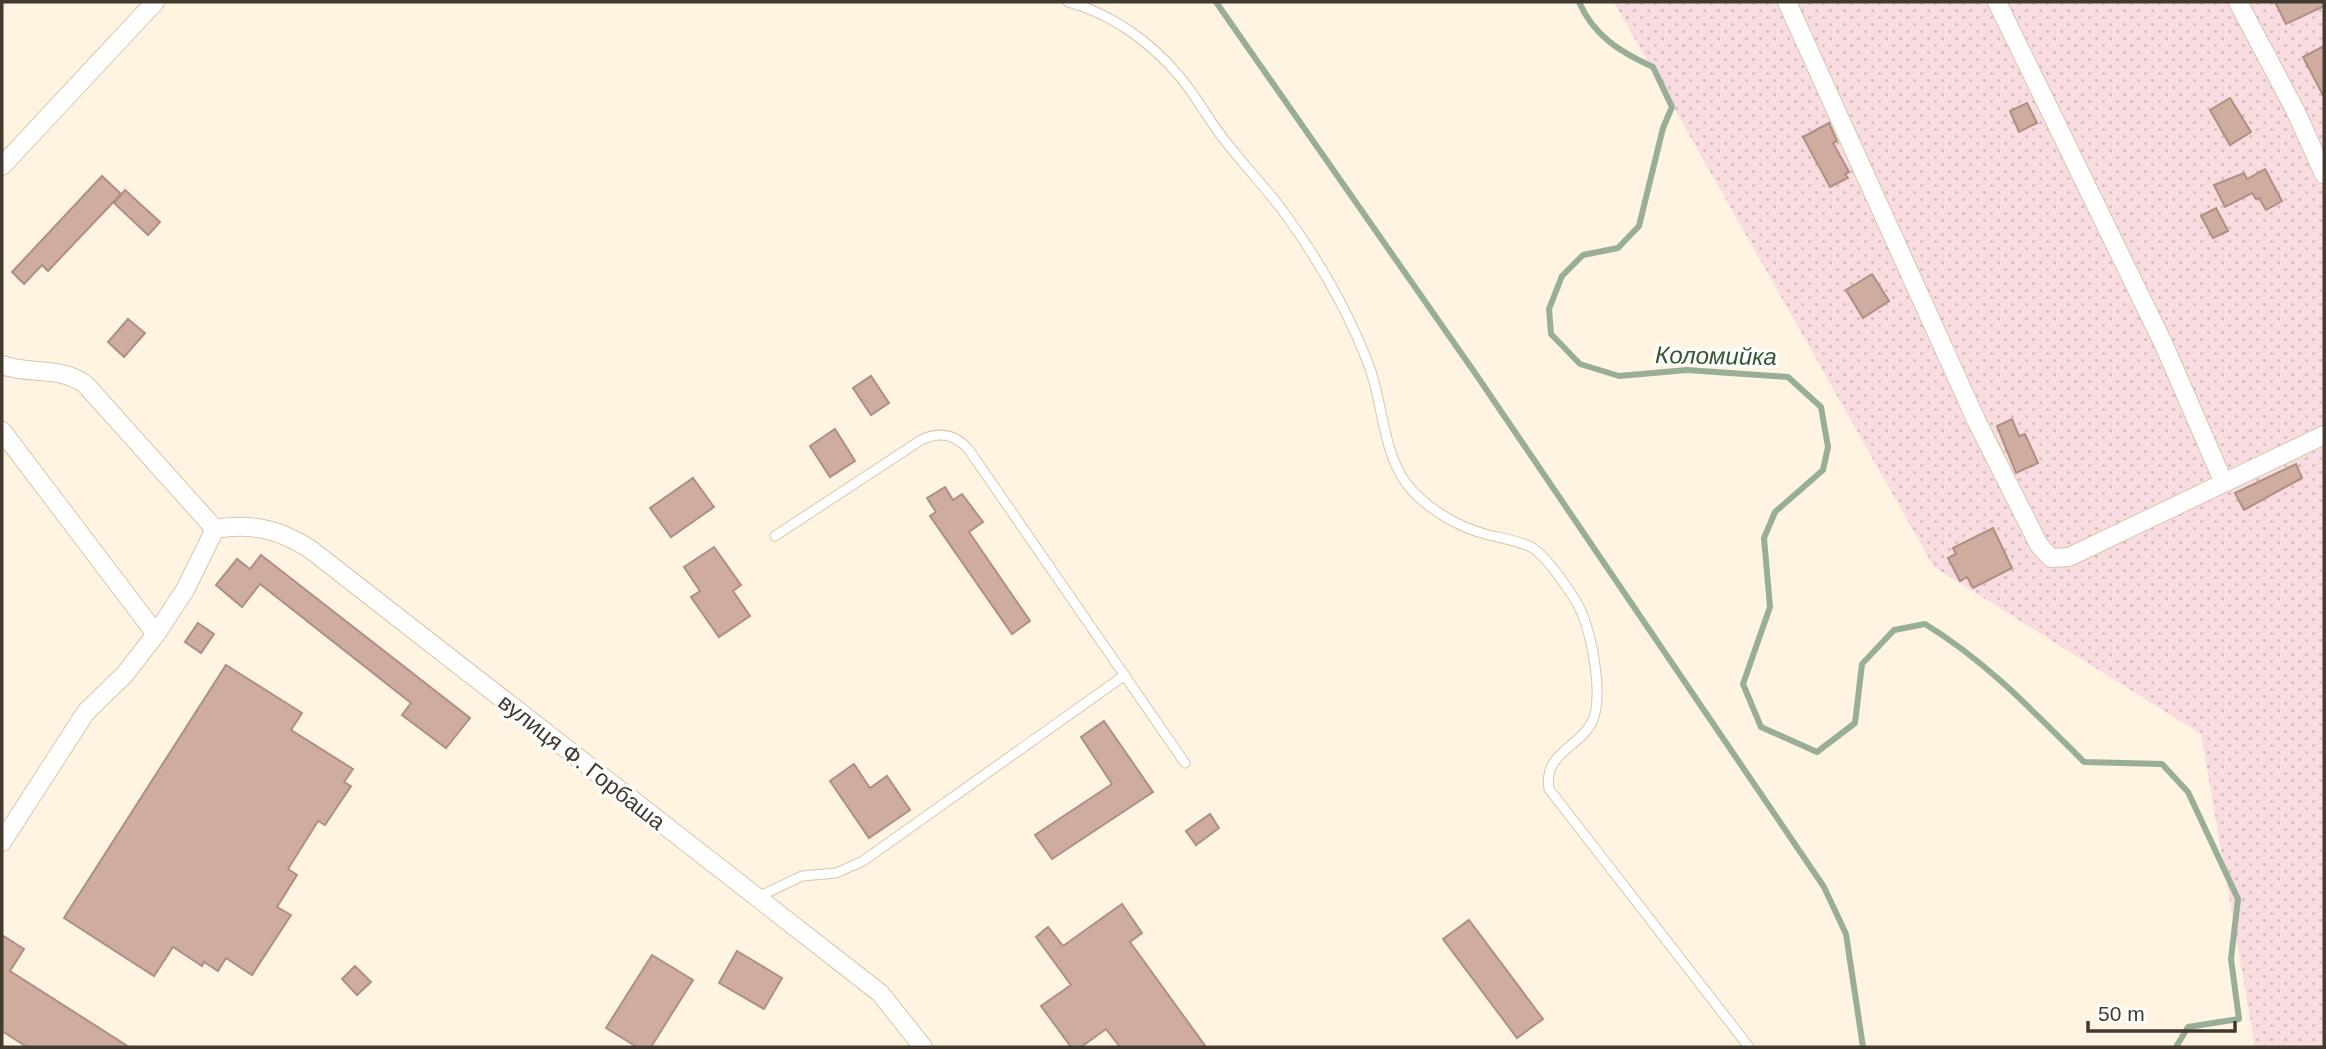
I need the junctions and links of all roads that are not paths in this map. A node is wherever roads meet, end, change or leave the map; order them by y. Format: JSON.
{"nodes":[{"id":1,"x":155,"y":2,"type":"edge"},
{"id":2,"x":1068,"y":2,"type":"edge"},
{"id":3,"x":1787,"y":2,"type":"edge"},
{"id":4,"x":1997,"y":2,"type":"edge"},
{"id":5,"x":2238,"y":2,"type":"edge"},
{"id":6,"x":2,"y":166,"type":"edge"},
{"id":7,"x":2324,"y":174,"type":"edge"},
{"id":8,"x":2,"y":365,"type":"edge"},
{"id":9,"x":2,"y":430,"type":"edge"},
{"id":10,"x":2324,"y":435,"type":"edge"},
{"id":11,"x":2223,"y":481,"type":"junction"},
{"id":12,"x":215,"y":529,"type":"junction"},
{"id":13,"x":775,"y":536,"type":"dead end"},
{"id":14,"x":156,"y":634,"type":"junction"},
{"id":15,"x":1125,"y":675,"type":"junction"},
{"id":16,"x":1185,"y":763,"type":"dead end"},
{"id":17,"x":2,"y":842,"type":"edge"},
{"id":18,"x":756,"y":898,"type":"junction"},
{"id":19,"x":923,"y":1047,"type":"edge"},
{"id":20,"x":1749,"y":1047,"type":"edge"}],
"edges":[{"from":1,"to":6,"type":"street"},
{"from":2,"to":20,"type":"lane"},
{"from":3,"to":11,"type":"street"},
{"from":4,"to":11,"type":"street"},
{"from":5,"to":7,"type":"street"},
{"from":8,"to":12,"type":"street"},
{"from":9,"to":14,"type":"street"},
{"from":10,"to":11,"type":"street"},
{"from":12,"to":14,"type":"street"},
{"from":12,"to":18,"type":"street","name":"вулиця Ф. Горбаша"},
{"from":13,"to":15,"type":"lane"},
{"from":14,"to":17,"type":"street"},
{"from":15,"to":16,"type":"lane"},
{"from":15,"to":18,"type":"lane"},
{"from":18,"to":19,"type":"street","name":"вулиця Ф. Горбаша"}]}
